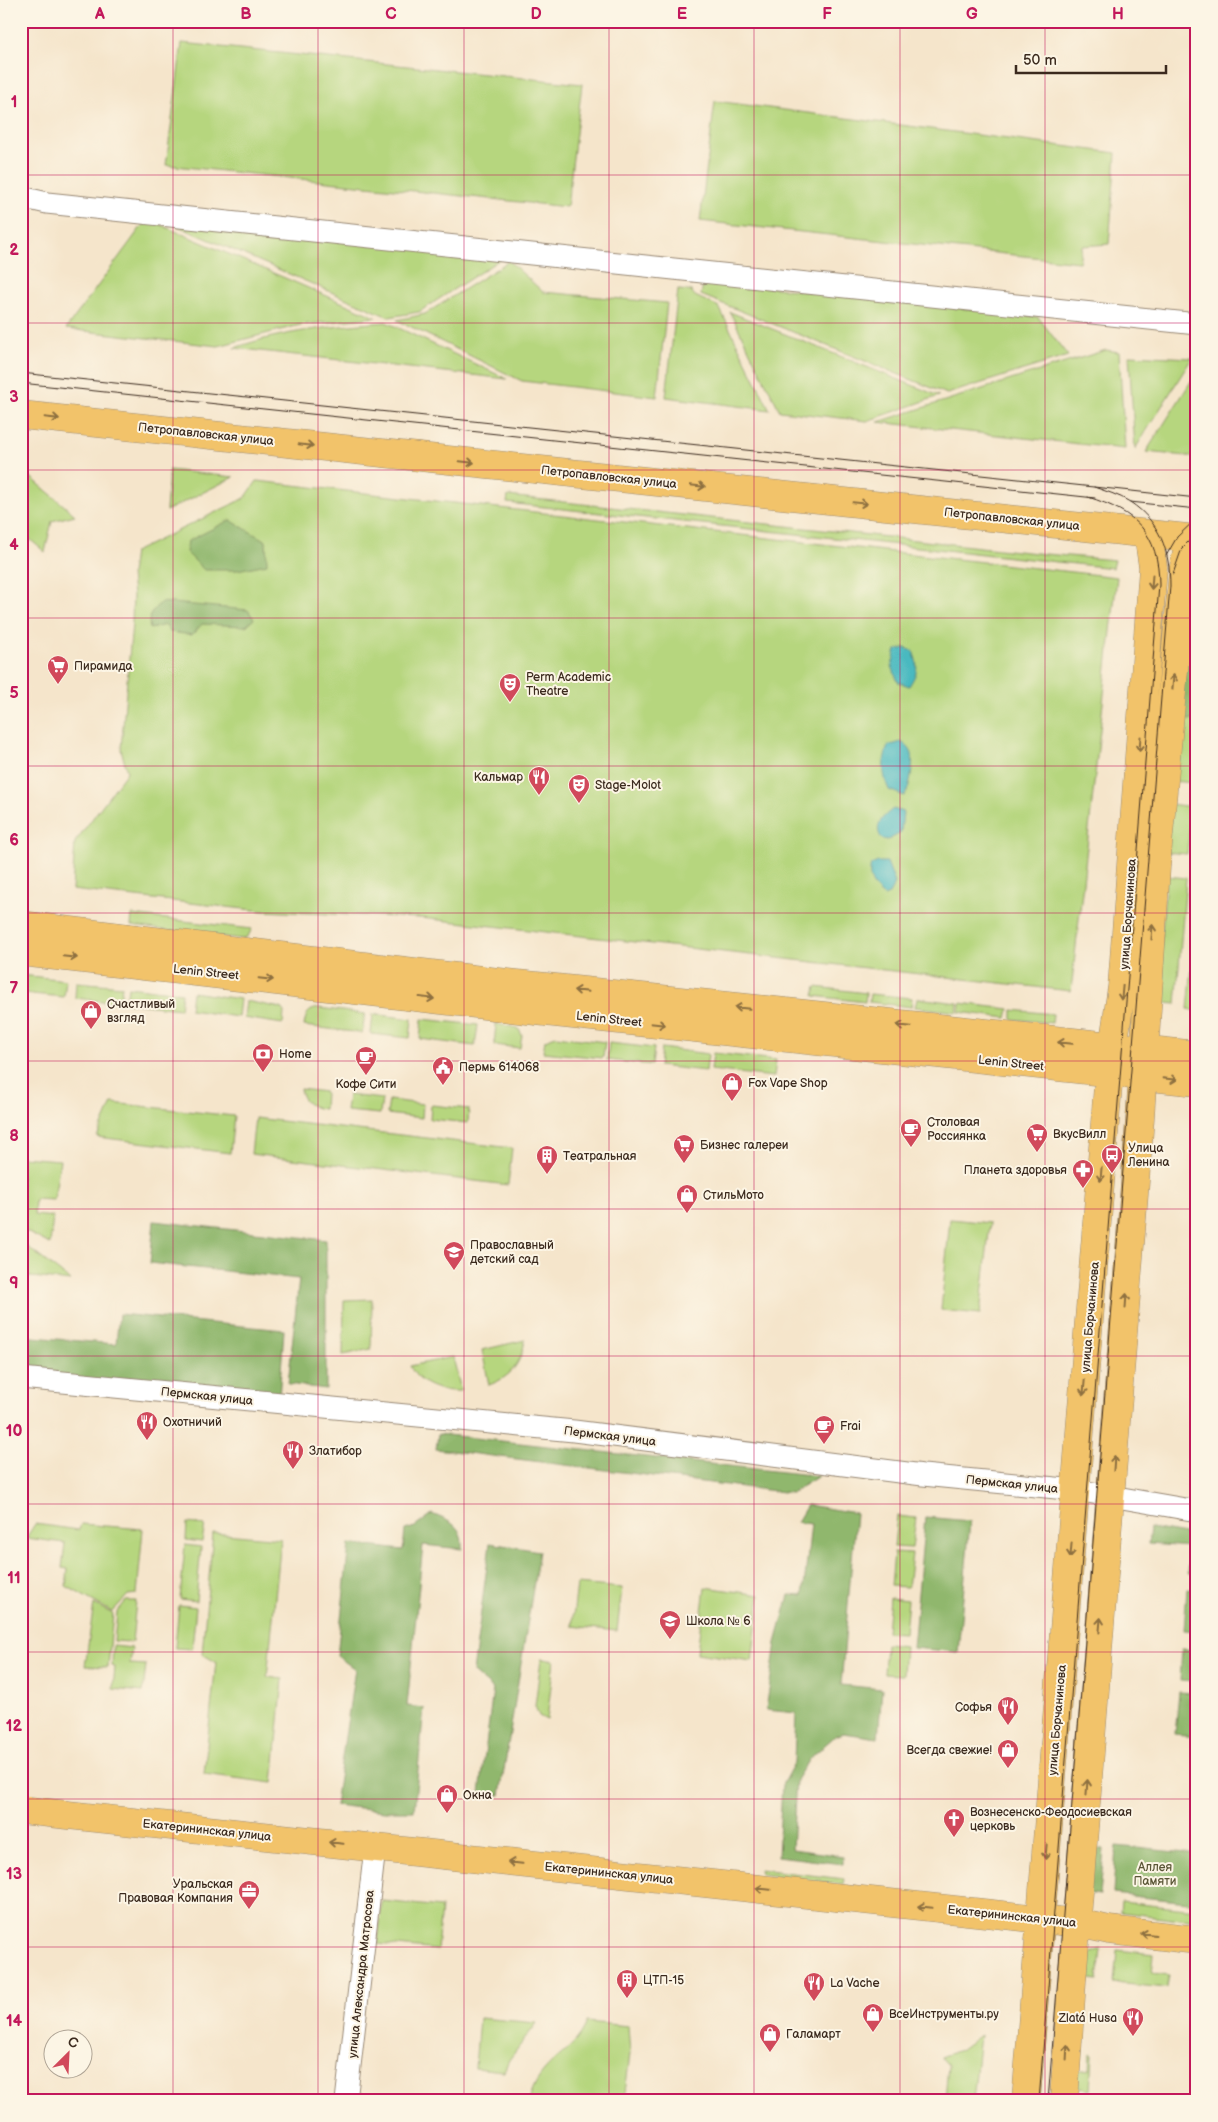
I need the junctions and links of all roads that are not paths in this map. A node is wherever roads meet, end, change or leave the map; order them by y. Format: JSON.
{"nodes":[{"id":1,"x":21,"y":197,"type":"edge"},
{"id":2,"x":1197,"y":324,"type":"edge"},
{"id":3,"x":21,"y":415,"type":"edge"},
{"id":4,"x":1148,"y":534,"type":"junction"},
{"id":5,"x":1193,"y":539,"type":"edge"},
{"id":6,"x":21,"y":925,"type":"edge"},
{"id":7,"x":21,"y":952,"type":"edge"},
{"id":8,"x":1197,"y":1056,"type":"edge"},
{"id":9,"x":1112,"y":1060,"type":"junction"},
{"id":10,"x":1144,"y":1063,"type":"junction"},
{"id":11,"x":1197,"y":1082,"type":"edge"},
{"id":12,"x":21,"y":1378,"type":"edge"},
{"id":13,"x":1076,"y":1490,"type":"junction"},
{"id":14,"x":1112,"y":1497,"type":"junction"},
{"id":15,"x":1197,"y":1511,"type":"edge"},
{"id":16,"x":21,"y":1810,"type":"edge"},
{"id":17,"x":376,"y":1848,"type":"junction"},
{"id":18,"x":1041,"y":1919,"type":"junction"},
{"id":19,"x":1078,"y":1923,"type":"junction"},
{"id":20,"x":1197,"y":1940,"type":"edge"},
{"id":21,"x":346,"y":2101,"type":"edge"},
{"id":22,"x":1026,"y":2101,"type":"edge"},
{"id":23,"x":1064,"y":2101,"type":"edge"}],
"edges":[{"from":1,"to":2,"type":"street"},
{"from":3,"to":4,"type":"main road","name":"Петропавловская улица","one_way":true},
{"from":4,"to":5,"type":"main road","name":"Петропавловская улица"},
{"from":4,"to":9,"type":"main road","name":"улица Борчанинова","one_way":true},
{"from":10,"to":5,"type":"main road","name":"улица Борчанинова","one_way":true},
{"from":9,"to":6,"type":"main road","name":"Lenin Street","one_way":true},
{"from":7,"to":9,"type":"main road","name":"Lenin Street","one_way":true},
{"from":8,"to":10,"type":"main road","name":"Lenin Street"},
{"from":9,"to":10,"type":"main road","name":"Lenin Street"},
{"from":9,"to":13,"type":"main road","name":"улица Борчанинова","one_way":true},
{"from":10,"to":11,"type":"main road","name":"Lenin Street","one_way":true},
{"from":14,"to":10,"type":"main road","name":"улица Борчанинова","one_way":true},
{"from":12,"to":13,"type":"street","name":"Пермская улица"},
{"from":13,"to":14,"type":"street","name":"Пермская улица"},
{"from":13,"to":18,"type":"main road","name":"улица Борчанинова","one_way":true},
{"from":14,"to":15,"type":"street","name":"Пермская улица"},
{"from":19,"to":14,"type":"main road","name":"улица Борчанинова","one_way":true},
{"from":17,"to":16,"type":"main road","name":"Екатерининская улица","one_way":true},
{"from":18,"to":17,"type":"main road","name":"Екатерининская улица","one_way":true},
{"from":17,"to":21,"type":"street","name":"улица Александра Матросова"},
{"from":18,"to":19,"type":"main road","name":"Екатерининская улица"},
{"from":18,"to":22,"type":"main road","name":"улица Борчанинова"},
{"from":20,"to":19,"type":"main road","name":"Екатерининская улица","one_way":true},
{"from":23,"to":19,"type":"main road","name":"улица Борчанинова","one_way":true}]}
